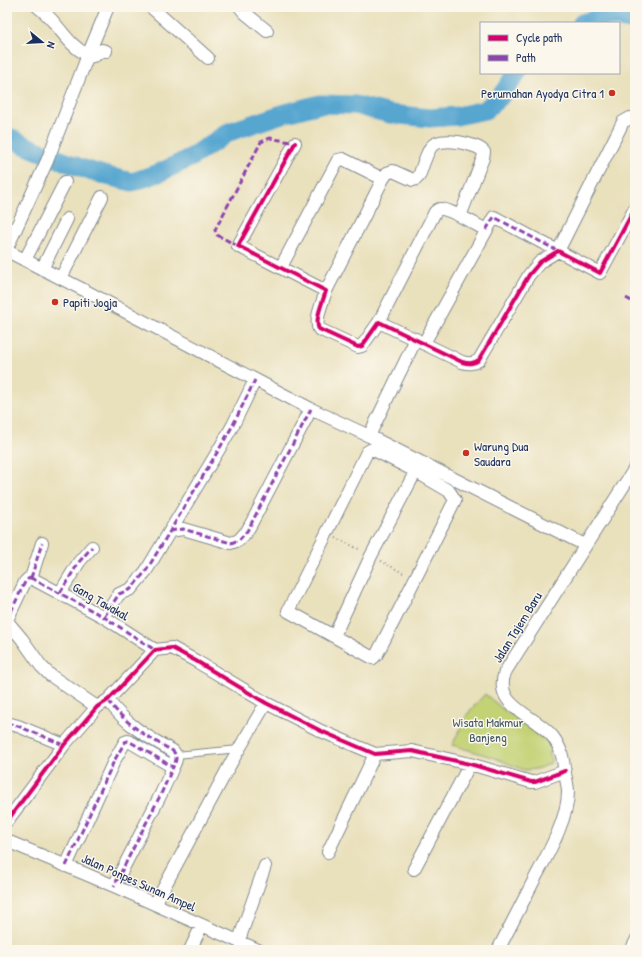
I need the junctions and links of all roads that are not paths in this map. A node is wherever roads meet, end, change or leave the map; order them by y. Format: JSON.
{"nodes":[{"id":1,"x":38,"y":7,"type":"edge"},
{"id":2,"x":108,"y":7,"type":"edge"},
{"id":3,"x":151,"y":7,"type":"edge"},
{"id":4,"x":240,"y":7,"type":"edge"},
{"id":5,"x":267,"y":31,"type":"dead end"},
{"id":6,"x":106,"y":51,"type":"dead end"},
{"id":7,"x":87,"y":56,"type":"junction"},
{"id":8,"x":208,"y":58,"type":"dead end"},
{"id":9,"x":635,"y":120,"type":"edge"},
{"id":10,"x":295,"y":143,"type":"dead end"},
{"id":11,"x":383,"y":179,"type":"junction"},
{"id":12,"x":65,"y":182,"type":"dead end"},
{"id":13,"x":102,"y":197,"type":"dead end"},
{"id":14,"x":635,"y":208,"type":"edge"},
{"id":15,"x":460,"y":216,"type":"junction"},
{"id":16,"x":67,"y":219,"type":"dead end"},
{"id":17,"x":486,"y":230,"type":"junction"},
{"id":18,"x":7,"y":248,"type":"edge"},
{"id":19,"x":558,"y":251,"type":"junction"},
{"id":20,"x":7,"y":252,"type":"edge"},
{"id":21,"x":25,"y":260,"type":"junction"},
{"id":22,"x":281,"y":267,"type":"junction"},
{"id":23,"x":42,"y":269,"type":"junction"},
{"id":24,"x":61,"y":278,"type":"junction"},
{"id":25,"x":326,"y":291,"type":"junction"},
{"id":26,"x":379,"y":322,"type":"junction"},
{"id":27,"x":420,"y":341,"type":"junction"},
{"id":28,"x":255,"y":380,"type":"junction"},
{"id":29,"x":311,"y":409,"type":"junction"},
{"id":30,"x":369,"y":436,"type":"junction"},
{"id":31,"x":418,"y":467,"type":"junction"},
{"id":32,"x":635,"y":468,"type":"edge"},
{"id":33,"x":170,"y":531,"type":"junction"},
{"id":34,"x":42,"y":543,"type":"dead end"},
{"id":35,"x":585,"y":545,"type":"junction"},
{"id":36,"x":92,"y":547,"type":"dead end"},
{"id":37,"x":31,"y":578,"type":"junction"},
{"id":38,"x":60,"y":593,"type":"junction"},
{"id":39,"x":104,"y":617,"type":"junction"},
{"id":40,"x":7,"y":621,"type":"edge"},
{"id":41,"x":334,"y":636,"type":"junction"},
{"id":42,"x":155,"y":650,"type":"junction"},
{"id":43,"x":108,"y":700,"type":"junction"},
{"id":44,"x":266,"y":703,"type":"junction"},
{"id":45,"x":97,"y":707,"type":"junction"},
{"id":46,"x":7,"y":723,"type":"edge"},
{"id":47,"x":64,"y":745,"type":"junction"},
{"id":48,"x":239,"y":750,"type":"junction"},
{"id":49,"x":375,"y":754,"type":"junction"},
{"id":50,"x":176,"y":755,"type":"junction"},
{"id":51,"x":470,"y":764,"type":"junction"},
{"id":52,"x":173,"y":767,"type":"junction"},
{"id":53,"x":565,"y":771,"type":"junction"},
{"id":54,"x":7,"y":821,"type":"edge"},
{"id":55,"x":9,"y":846,"type":"edge"},
{"id":56,"x":328,"y":852,"type":"dead end"},
{"id":57,"x":66,"y":866,"type":"junction"},
{"id":58,"x":266,"y":866,"type":"dead end"},
{"id":59,"x":414,"y":869,"type":"dead end"},
{"id":60,"x":114,"y":886,"type":"junction"},
{"id":61,"x":155,"y":904,"type":"junction"},
{"id":62,"x":202,"y":925,"type":"junction"},
{"id":63,"x":635,"y":936,"type":"edge"},
{"id":64,"x":238,"y":940,"type":"junction"},
{"id":65,"x":190,"y":950,"type":"edge"},
{"id":66,"x":258,"y":950,"type":"edge"},
{"id":67,"x":498,"y":950,"type":"edge"},
{"id":68,"x":628,"y":950,"type":"edge"}],
"edges":[{"from":1,"to":7,"type":"street"},
{"from":2,"to":7,"type":"street"},
{"from":3,"to":8,"type":"street"},
{"from":4,"to":5,"type":"street"},
{"from":6,"to":7,"type":"street"},
{"from":7,"to":18,"type":"street"},
{"from":9,"to":19,"type":"street"},
{"from":10,"to":22,"type":"street"},
{"from":11,"to":15,"type":"street"},
{"from":11,"to":22,"type":"street"},
{"from":11,"to":25,"type":"street"},
{"from":12,"to":21,"type":"street"},
{"from":13,"to":24,"type":"street"},
{"from":14,"to":19,"type":"street"},
{"from":15,"to":17,"type":"street"},
{"from":15,"to":26,"type":"street"},
{"from":16,"to":23,"type":"street"},
{"from":17,"to":19,"type":"street"},
{"from":17,"to":27,"type":"street"},
{"from":19,"to":27,"type":"street"},
{"from":20,"to":21,"type":"street"},
{"from":21,"to":23,"type":"street"},
{"from":22,"to":25,"type":"street"},
{"from":23,"to":24,"type":"street"},
{"from":24,"to":28,"type":"street"},
{"from":25,"to":26,"type":"street"},
{"from":26,"to":27,"type":"street"},
{"from":27,"to":30,"type":"street"},
{"from":28,"to":29,"type":"street"},
{"from":28,"to":33,"type":"street"},
{"from":29,"to":30,"type":"street"},
{"from":29,"to":33,"type":"street"},
{"from":30,"to":31,"type":"street"},
{"from":31,"to":35,"type":"street"},
{"from":31,"to":41,"type":"street"},
{"from":31,"to":41,"type":"street"},
{"from":31,"to":41,"type":"street"},
{"from":32,"to":35,"type":"street","name":"Jalan Tajem Baru"},
{"from":33,"to":39,"type":"street"},
{"from":34,"to":37,"type":"street"},
{"from":35,"to":53,"type":"street","name":"Jalan Tajem Baru"},
{"from":36,"to":38,"type":"street"},
{"from":37,"to":38,"type":"street","name":"Gang Tawakal"},
{"from":37,"to":40,"type":"street"},
{"from":38,"to":39,"type":"street","name":"Gang Tawakal"},
{"from":39,"to":42,"type":"street","name":"Gang Tawakal"},
{"from":40,"to":45,"type":"street"},
{"from":42,"to":43,"type":"street"},
{"from":42,"to":44,"type":"street"},
{"from":43,"to":45,"type":"street"},
{"from":43,"to":50,"type":"street"},
{"from":44,"to":48,"type":"street"},
{"from":44,"to":49,"type":"street"},
{"from":45,"to":47,"type":"street"},
{"from":46,"to":47,"type":"street"},
{"from":47,"to":54,"type":"street"},
{"from":48,"to":50,"type":"lane"},
{"from":48,"to":61,"type":"street"},
{"from":49,"to":51,"type":"street"},
{"from":49,"to":56,"type":"street"},
{"from":50,"to":52,"type":"street"},
{"from":51,"to":53,"type":"street"},
{"from":51,"to":59,"type":"street"},
{"from":52,"to":57,"type":"street"},
{"from":52,"to":60,"type":"street"},
{"from":53,"to":67,"type":"street","name":"Jalan Tajem Baru"},
{"from":55,"to":57,"type":"street","name":"Jalan Ponpes Sunan Ampel"},
{"from":57,"to":60,"type":"street","name":"Jalan Ponpes Sunan Ampel"},
{"from":58,"to":64,"type":"street"},
{"from":60,"to":61,"type":"street","name":"Jalan Ponpes Sunan Ampel"},
{"from":61,"to":62,"type":"street","name":"Jalan Ponpes Sunan Ampel"},
{"from":62,"to":64,"type":"street","name":"Jalan Ponpes Sunan Ampel"},
{"from":62,"to":65,"type":"street"},
{"from":63,"to":68,"type":"lane"},
{"from":64,"to":66,"type":"street","name":"Jalan Ponpes Sunan Ampel"}]}
